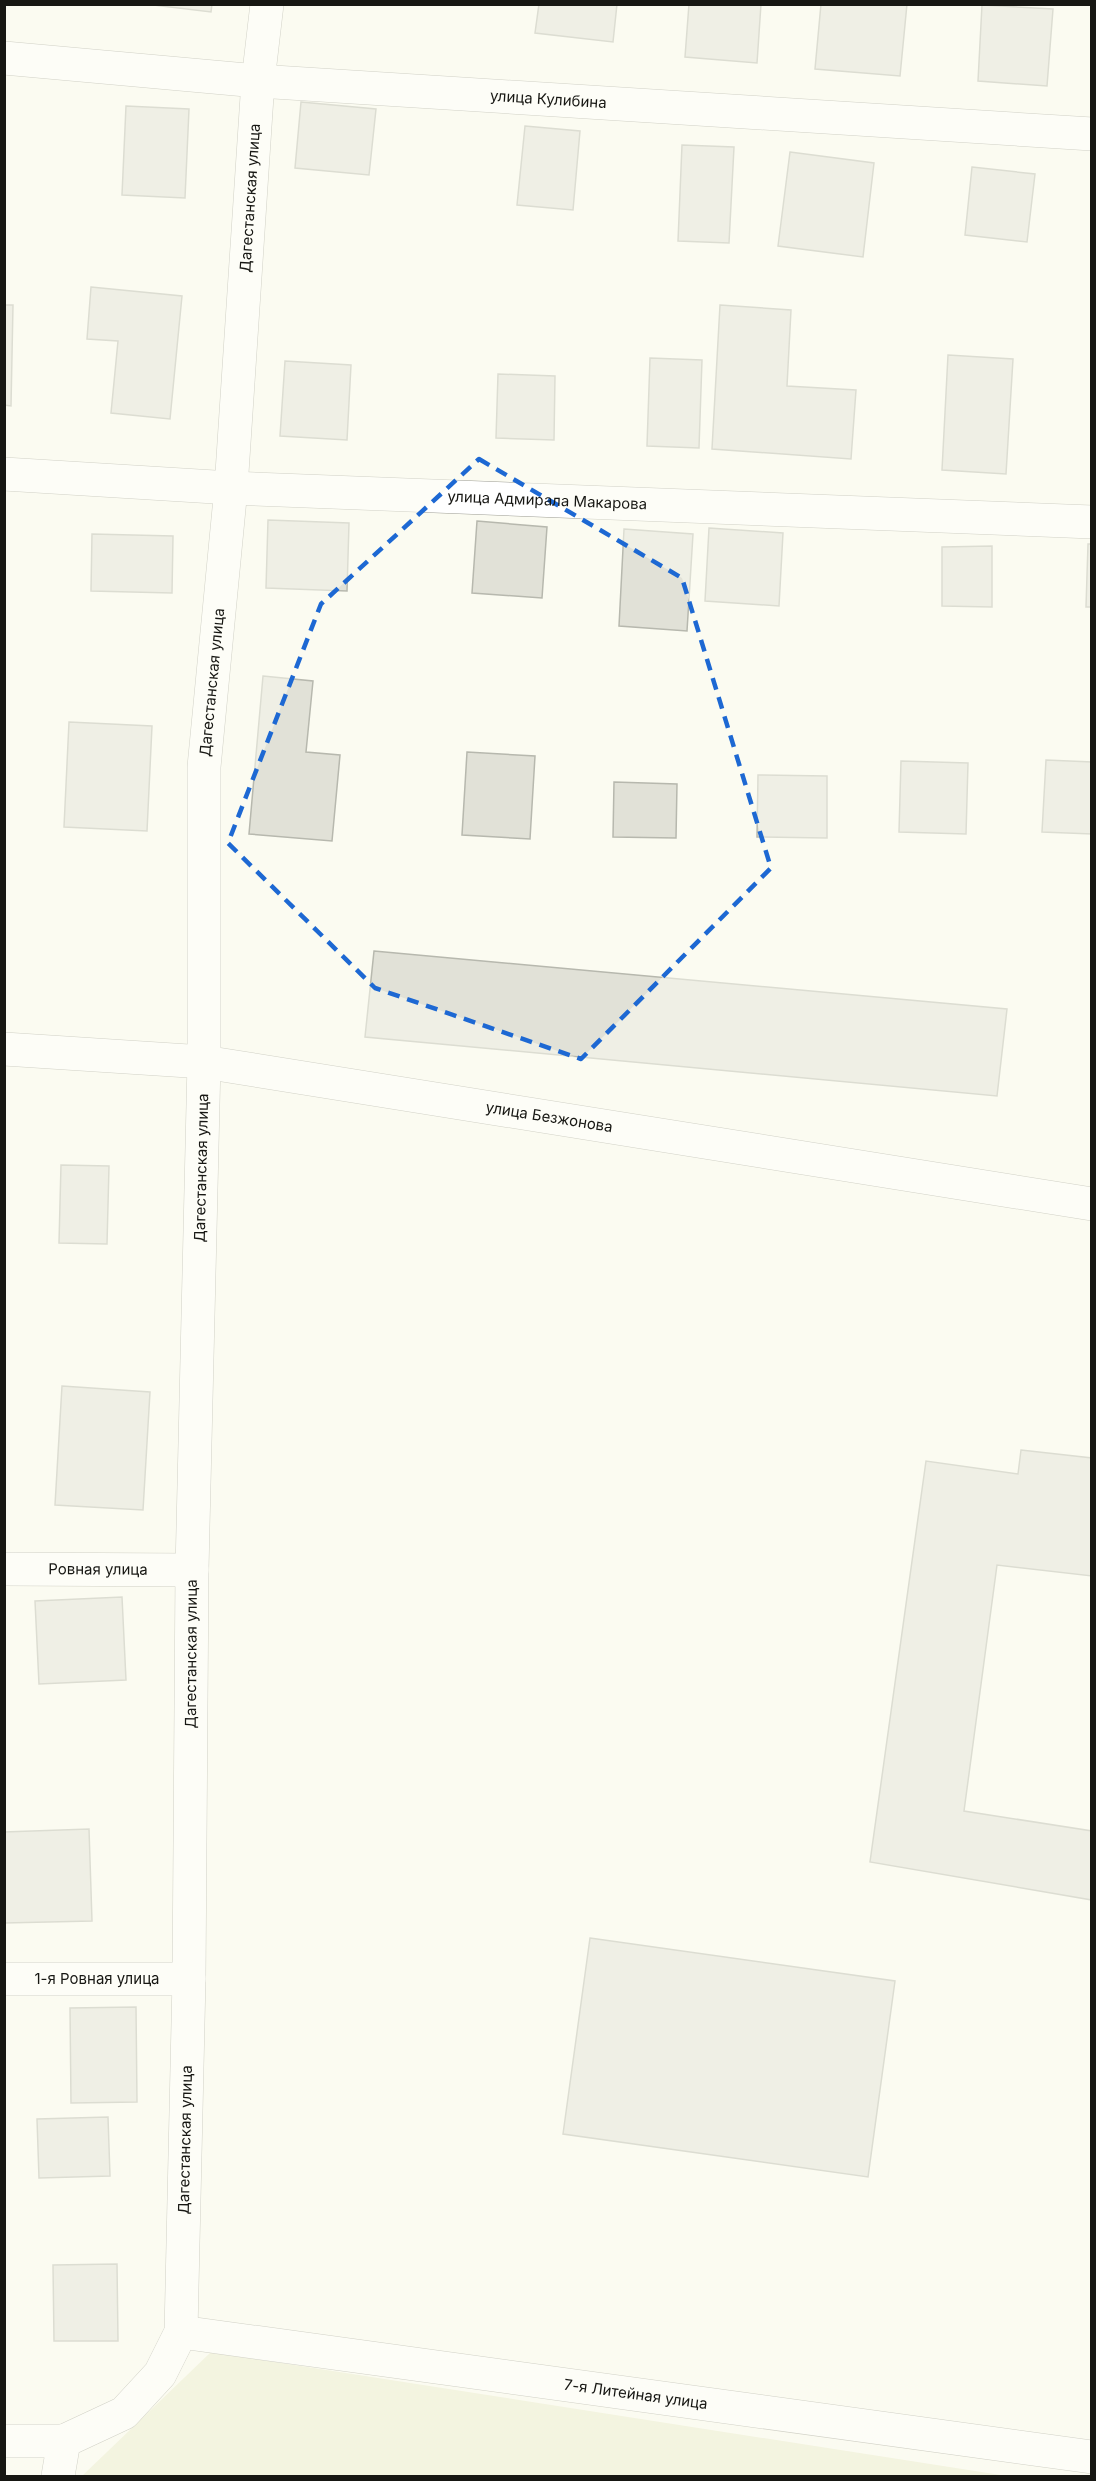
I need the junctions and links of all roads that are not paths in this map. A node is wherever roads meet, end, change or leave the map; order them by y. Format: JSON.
{"nodes":[{"id":1,"x":267,"y":4,"type":"edge"},
{"id":2,"x":4,"y":58,"type":"edge"},
{"id":3,"x":258,"y":81,"type":"junction"},
{"id":4,"x":1092,"y":134,"type":"edge"},
{"id":5,"x":4,"y":474,"type":"edge"},
{"id":6,"x":231,"y":488,"type":"junction"},
{"id":7,"x":1092,"y":522,"type":"edge"},
{"id":8,"x":4,"y":1049,"type":"edge"},
{"id":9,"x":204,"y":1062,"type":"junction"},
{"id":10,"x":1092,"y":1204,"type":"edge"},
{"id":11,"x":4,"y":1569,"type":"edge"},
{"id":12,"x":192,"y":1570,"type":"junction"},
{"id":13,"x":4,"y":1979,"type":"edge"},
{"id":14,"x":189,"y":1979,"type":"junction"},
{"id":15,"x":180,"y":2332,"type":"junction"},
{"id":16,"x":4,"y":2440,"type":"edge"},
{"id":17,"x":64,"y":2441,"type":"junction"},
{"id":18,"x":1092,"y":2457,"type":"edge"},
{"id":19,"x":58,"y":2476,"type":"edge"}],
"edges":[{"from":1,"to":3,"type":"street","name":"Дагестанская улица"},
{"from":2,"to":3,"type":"street","name":"улица Кулибина"},
{"from":3,"to":4,"type":"street","name":"улица Кулибина"},
{"from":3,"to":6,"type":"street","name":"Дагестанская улица"},
{"from":5,"to":6,"type":"street","name":"улица Адмирала Макарова"},
{"from":6,"to":7,"type":"street","name":"улица Адмирала Макарова"},
{"from":6,"to":9,"type":"street","name":"Дагестанская улица"},
{"from":8,"to":9,"type":"street","name":"улица Безжонова"},
{"from":9,"to":10,"type":"street","name":"улица Безжонова"},
{"from":9,"to":12,"type":"street","name":"Дагестанская улица"},
{"from":11,"to":12,"type":"street","name":"Ровная улица"},
{"from":12,"to":14,"type":"street","name":"Дагестанская улица"},
{"from":13,"to":14,"type":"street","name":"1-я Ровная улица"},
{"from":14,"to":15,"type":"street","name":"Дагестанская улица"},
{"from":15,"to":17,"type":"street"},
{"from":15,"to":18,"type":"street","name":"7-я Литейная улица"},
{"from":16,"to":17,"type":"street"},
{"from":17,"to":19,"type":"street"}]}
